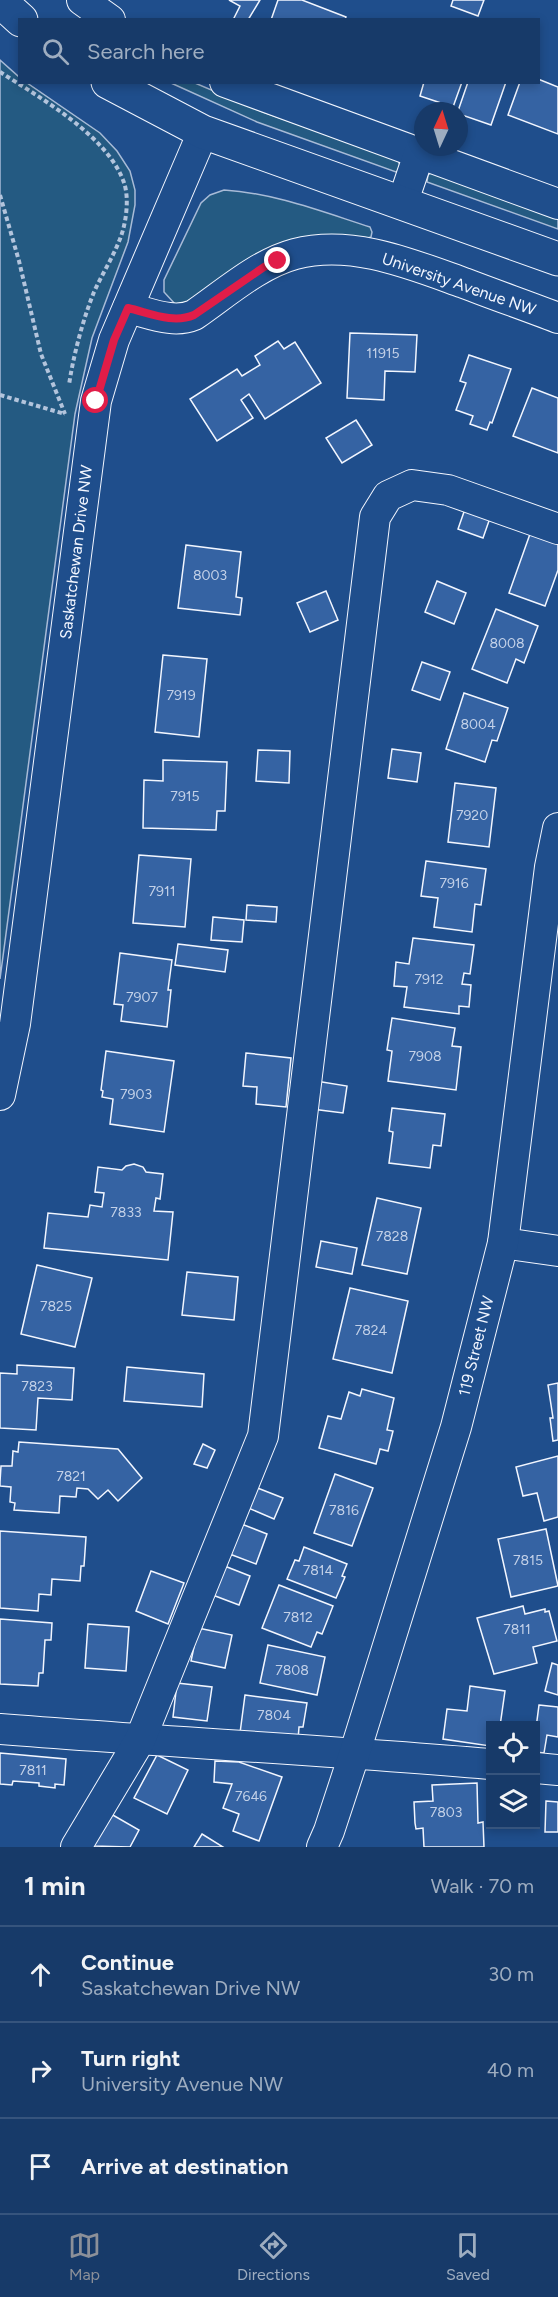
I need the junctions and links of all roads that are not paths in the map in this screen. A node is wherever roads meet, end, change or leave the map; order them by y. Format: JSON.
{"nodes":[{"id":1,"x":82,"y":0,"type":"edge"},
{"id":2,"x":0,"y":1,"type":"edge"},
{"id":3,"x":19,"y":18,"type":"edge"},
{"id":4,"x":107,"y":18,"type":"edge"},
{"id":5,"x":112,"y":84,"type":"edge"},
{"id":6,"x":230,"y":84,"type":"edge"},
{"id":7,"x":203,"y":132,"type":"junction"},
{"id":8,"x":414,"y":152,"type":"edge"},
{"id":9,"x":418,"y":156,"type":"edge"},
{"id":10,"x":425,"y":156,"type":"edge"},
{"id":11,"x":402,"y":204,"type":"junction"},
{"id":12,"x":558,"y":204,"type":"edge"},
{"id":13,"x":558,"y":260,"type":"edge"},
{"id":14,"x":128,"y":308,"type":"junction"},
{"id":15,"x":558,"y":318,"type":"edge"},
{"id":16,"x":558,"y":529,"type":"edge"},
{"id":17,"x":558,"y":828,"type":"edge"},
{"id":18,"x":0,"y":1095,"type":"edge"},
{"id":19,"x":503,"y":1243,"type":"junction"},
{"id":20,"x":558,"y":1251,"type":"edge"},
{"id":21,"x":0,"y":1729,"type":"edge"},
{"id":22,"x":140,"y":1740,"type":"junction"},
{"id":23,"x":355,"y":1752,"type":"junction"},
{"id":24,"x":486,"y":1764,"type":"edge"},
{"id":25,"x":540,"y":1768,"type":"edge"},
{"id":26,"x":558,"y":1770,"type":"edge"},
{"id":27,"x":328,"y":1842,"type":"edge"},
{"id":28,"x":76,"y":1847,"type":"edge"}],
"edges":[{"from":1,"to":4,"type":"street"},
{"from":2,"to":3,"type":"main road"},
{"from":5,"to":7,"type":"main road"},
{"from":6,"to":8,"type":"street"},
{"from":7,"to":11,"type":"main road"},
{"from":7,"to":14,"type":"street","name":"Saskatchewan Drive NW"},
{"from":9,"to":11,"type":"street"},
{"from":10,"to":12,"type":"street"},
{"from":11,"to":13,"type":"main road"},
{"from":14,"to":15,"type":"street","name":"University Avenue NW"},
{"from":14,"to":18,"type":"street","name":"Saskatchewan Drive NW"},
{"from":16,"to":22,"type":"street"},
{"from":17,"to":19,"type":"street","name":"119 Street NW"},
{"from":19,"to":20,"type":"street"},
{"from":19,"to":23,"type":"street","name":"119 Street NW"},
{"from":21,"to":22,"type":"street"},
{"from":22,"to":23,"type":"street"},
{"from":22,"to":28,"type":"street"},
{"from":23,"to":24,"type":"street"},
{"from":23,"to":27,"type":"street","name":"119 Street NW"},
{"from":25,"to":26,"type":"street"}]}
